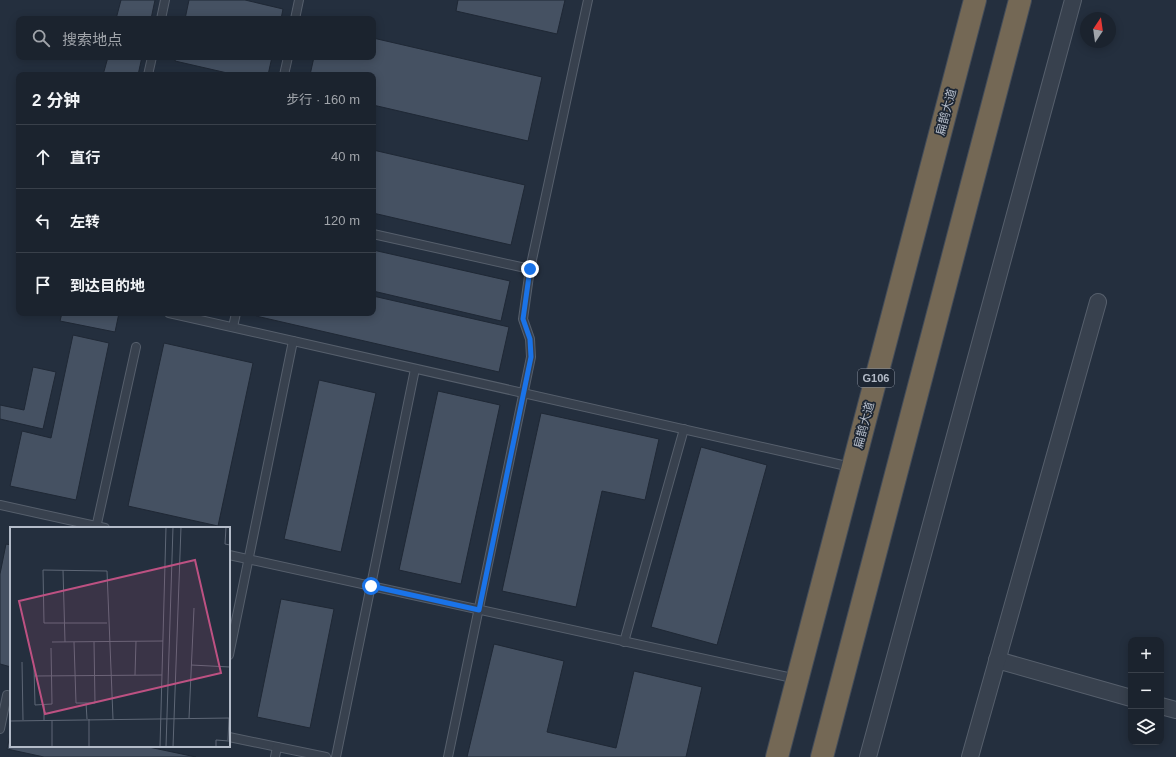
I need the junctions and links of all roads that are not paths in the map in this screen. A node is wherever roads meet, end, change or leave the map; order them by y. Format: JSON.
{"nodes":[{"id":1,"x":165,"y":0,"type":"edge"},
{"id":2,"x":299,"y":0,"type":"edge"},
{"id":3,"x":588,"y":0,"type":"edge"},
{"id":4,"x":975,"y":0,"type":"edge"},
{"id":5,"x":1020,"y":0,"type":"edge"},
{"id":6,"x":1073,"y":0,"type":"edge"},
{"id":7,"x":161,"y":16,"type":"edge"},
{"id":8,"x":296,"y":16,"type":"edge"},
{"id":9,"x":151,"y":60,"type":"edge"},
{"id":10,"x":287,"y":60,"type":"edge"},
{"id":11,"x":149,"y":72,"type":"edge"},
{"id":12,"x":285,"y":72,"type":"edge"},
{"id":13,"x":376,"y":235,"type":"edge"},
{"id":14,"x":530,"y":269,"type":"junction"},
{"id":15,"x":1098,"y":302,"type":"dead end"},
{"id":16,"x":183,"y":316,"type":"edge"},
{"id":17,"x":235,"y":316,"type":"edge"},
{"id":18,"x":233,"y":327,"type":"junction"},
{"id":19,"x":292,"y":341,"type":"junction"},
{"id":20,"x":136,"y":347,"type":"dead end"},
{"id":21,"x":415,"y":368,"type":"junction"},
{"id":22,"x":524,"y":393,"type":"junction"},
{"id":23,"x":684,"y":429,"type":"junction"},
{"id":24,"x":853,"y":468,"type":"junction"},
{"id":25,"x":0,"y":505,"type":"edge"},
{"id":26,"x":99,"y":527,"type":"edge"},
{"id":27,"x":230,"y":555,"type":"edge"},
{"id":28,"x":248,"y":560,"type":"junction"},
{"id":29,"x":371,"y":586,"type":"junction"},
{"id":30,"x":479,"y":610,"type":"junction"},
{"id":31,"x":624,"y":642,"type":"junction"},
{"id":32,"x":230,"y":650,"type":"edge"},
{"id":33,"x":997,"y":660,"type":"junction"},
{"id":34,"x":797,"y":680,"type":"junction"},
{"id":35,"x":6,"y":695,"type":"edge"},
{"id":36,"x":1128,"y":697,"type":"edge"},
{"id":37,"x":1164,"y":707,"type":"edge"},
{"id":38,"x":1176,"y":710,"type":"edge"},
{"id":39,"x":0,"y":729,"type":"edge"},
{"id":40,"x":230,"y":737,"type":"edge"},
{"id":41,"x":278,"y":747,"type":"junction"},
{"id":42,"x":276,"y":757,"type":"edge"},
{"id":43,"x":326,"y":757,"type":"edge"},
{"id":44,"x":336,"y":757,"type":"edge"},
{"id":45,"x":448,"y":757,"type":"edge"},
{"id":46,"x":777,"y":757,"type":"edge"},
{"id":47,"x":822,"y":757,"type":"edge"},
{"id":48,"x":868,"y":757,"type":"edge"},
{"id":49,"x":970,"y":757,"type":"edge"}],
"edges":[{"from":1,"to":7,"type":"lane"},
{"from":2,"to":8,"type":"lane"},
{"from":3,"to":14,"type":"lane"},
{"from":4,"to":24,"type":"highway","name":"扁鹊大道","number":"G106"},
{"from":5,"to":47,"type":"highway"},
{"from":6,"to":48,"type":"street"},
{"from":9,"to":11,"type":"lane"},
{"from":10,"to":12,"type":"lane"},
{"from":13,"to":14,"type":"lane"},
{"from":14,"to":22,"type":"lane"},
{"from":15,"to":33,"type":"street"},
{"from":16,"to":18,"type":"lane"},
{"from":17,"to":18,"type":"lane"},
{"from":18,"to":19,"type":"lane"},
{"from":19,"to":21,"type":"lane"},
{"from":19,"to":28,"type":"lane"},
{"from":20,"to":26,"type":"lane"},
{"from":21,"to":22,"type":"lane"},
{"from":21,"to":29,"type":"lane"},
{"from":22,"to":23,"type":"lane"},
{"from":22,"to":30,"type":"lane"},
{"from":23,"to":24,"type":"lane"},
{"from":23,"to":31,"type":"lane"},
{"from":24,"to":34,"type":"highway","name":"扁鹊大道","number":"G106"},
{"from":25,"to":26,"type":"lane"},
{"from":27,"to":28,"type":"lane"},
{"from":28,"to":29,"type":"lane"},
{"from":28,"to":32,"type":"lane"},
{"from":29,"to":30,"type":"lane"},
{"from":29,"to":44,"type":"lane"},
{"from":30,"to":31,"type":"lane"},
{"from":30,"to":45,"type":"lane"},
{"from":31,"to":34,"type":"lane"},
{"from":33,"to":36,"type":"street"},
{"from":33,"to":49,"type":"street"},
{"from":34,"to":46,"type":"highway","name":"扁鹊大道","number":"G106"},
{"from":35,"to":39,"type":"lane"},
{"from":37,"to":38,"type":"street"},
{"from":40,"to":41,"type":"lane"},
{"from":41,"to":42,"type":"lane"},
{"from":41,"to":43,"type":"lane"}]}
